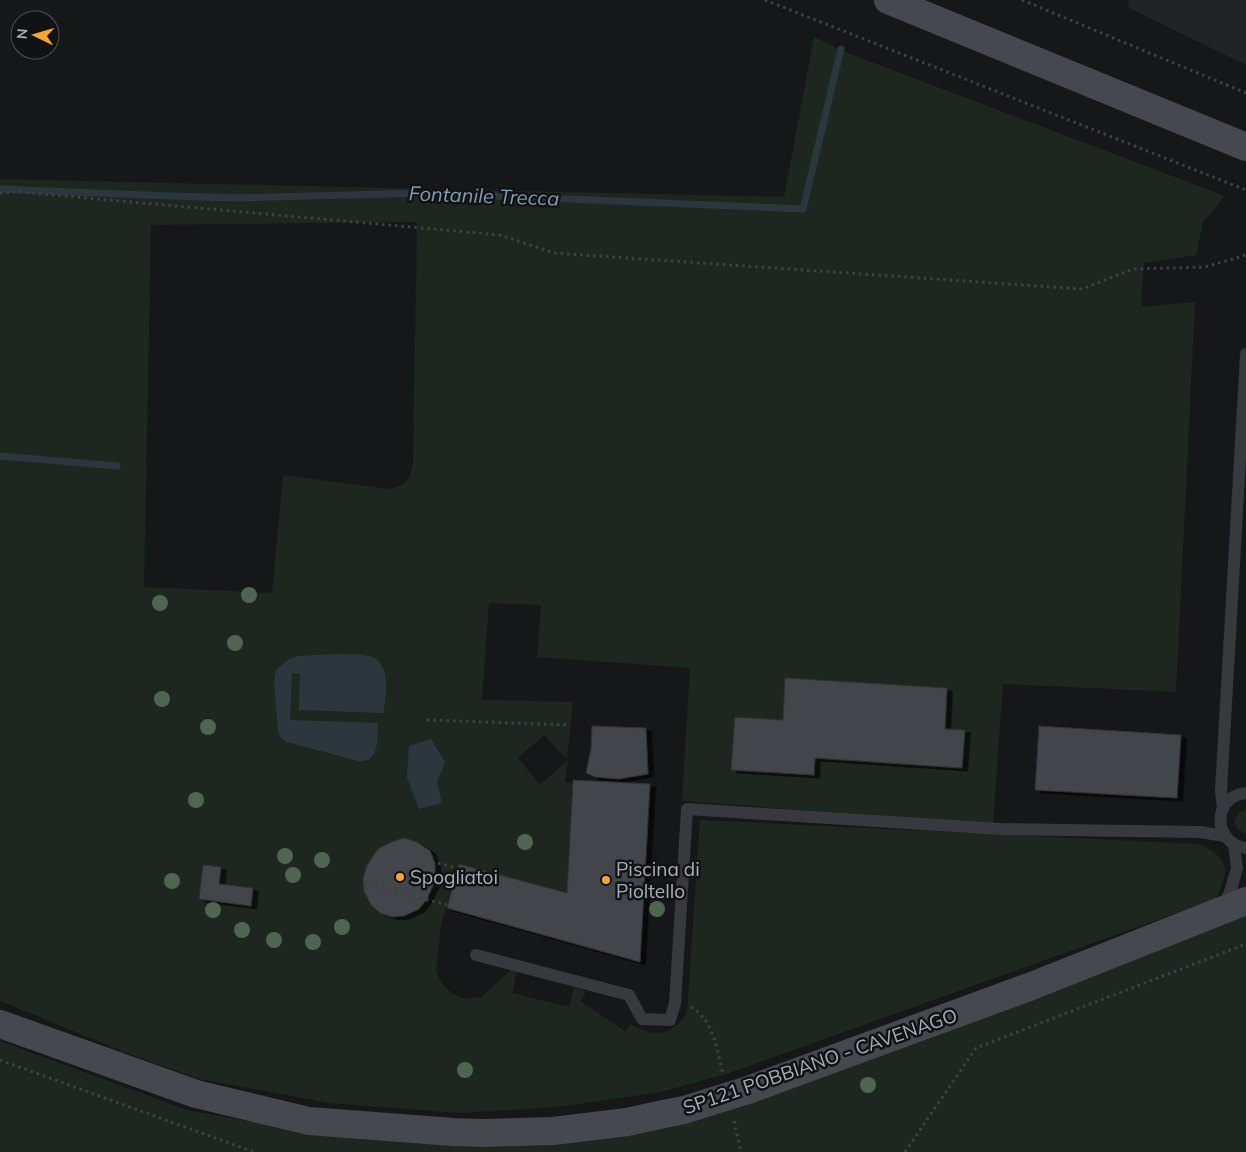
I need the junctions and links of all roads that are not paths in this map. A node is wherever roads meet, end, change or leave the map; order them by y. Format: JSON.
{"nodes":[{"id":1,"x":888,"y":0,"type":"edge"},
{"id":2,"x":1246,"y":147,"type":"edge"},
{"id":3,"x":1246,"y":354,"type":"edge"},
{"id":4,"x":1246,"y":369,"type":"edge"},
{"id":5,"x":1246,"y":793,"type":"edge"},
{"id":6,"x":1222,"y":814,"type":"junction"},
{"id":7,"x":1200,"y":832,"type":"junction"},
{"id":8,"x":1239,"y":845,"type":"edge"},
{"id":9,"x":1234,"y":906,"type":"edge"},
{"id":10,"x":476,"y":955,"type":"dead end"},
{"id":11,"x":0,"y":1024,"type":"edge"}],
"edges":[{"from":1,"to":2,"type":"street"},
{"from":3,"to":4,"type":"lane"},
{"from":4,"to":6,"type":"lane"},
{"from":5,"to":6,"type":"lane"},
{"from":6,"to":7,"type":"lane"},
{"from":6,"to":8,"type":"lane"},
{"from":7,"to":8,"type":"lane"},
{"from":7,"to":10,"type":"lane"},
{"from":8,"to":9,"type":"lane"},
{"from":9,"to":11,"type":"street","name":"SP121 POBBIANO - CAVENAGO"}]}
